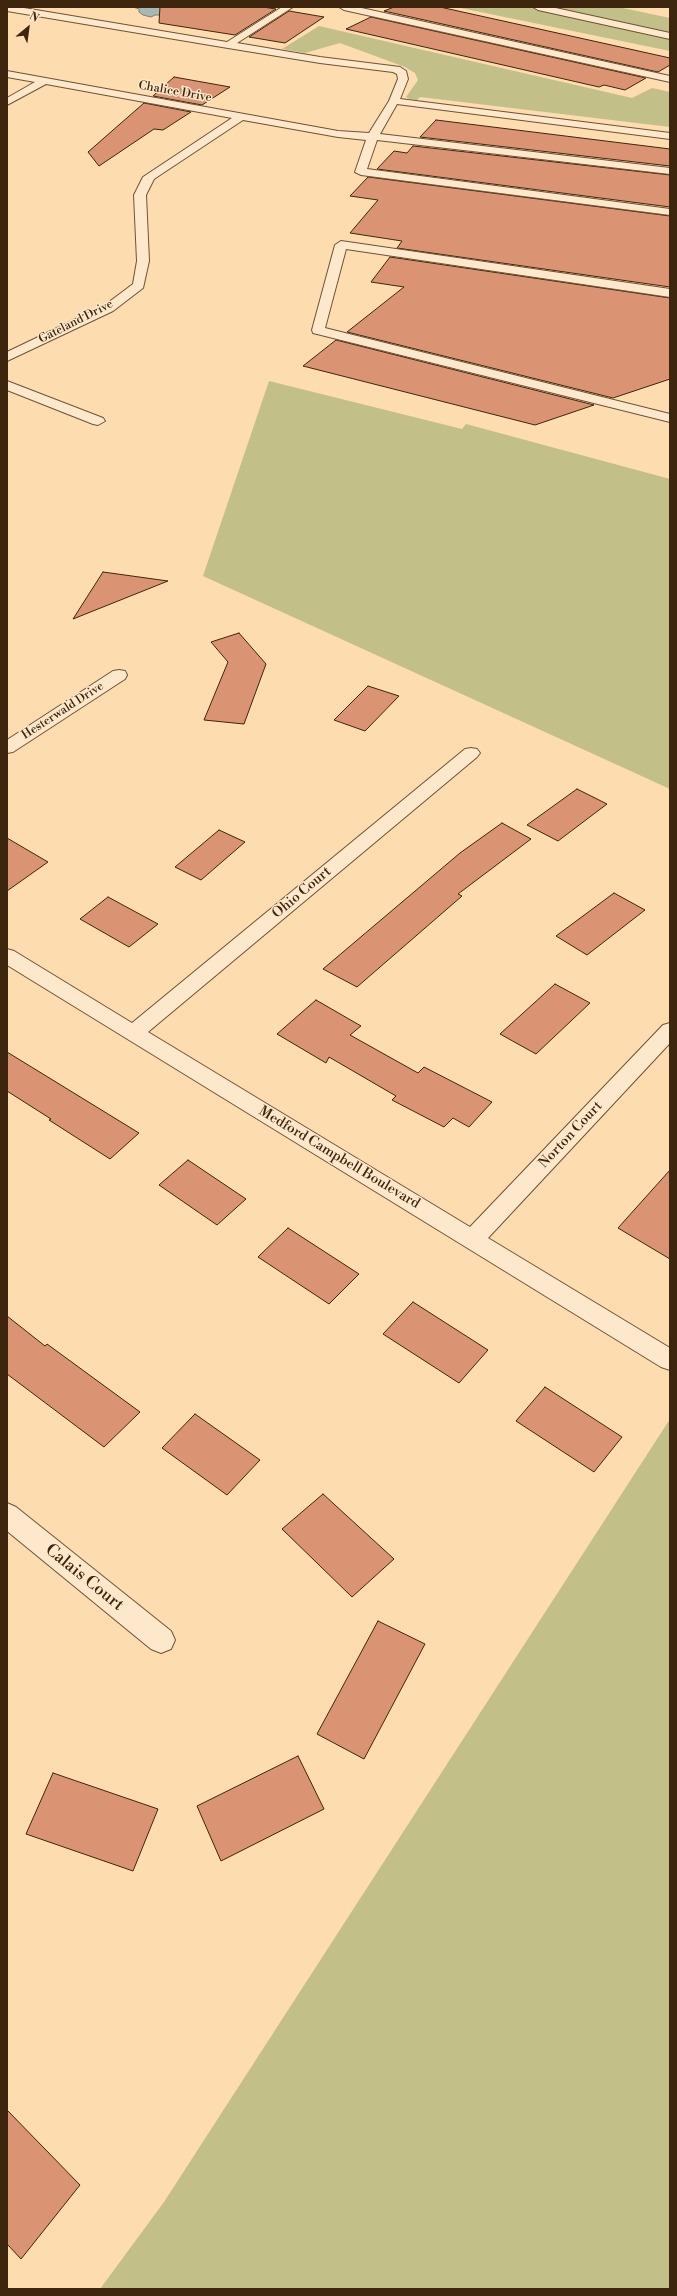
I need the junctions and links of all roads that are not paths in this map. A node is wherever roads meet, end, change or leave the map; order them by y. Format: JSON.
{"nodes":[{"id":1,"x":288,"y":7,"type":"edge"},
{"id":2,"x":344,"y":7,"type":"edge"},
{"id":3,"x":538,"y":7,"type":"edge"},
{"id":4,"x":7,"y":8,"type":"edge"},
{"id":5,"x":670,"y":36,"type":"edge"},
{"id":6,"x":228,"y":45,"type":"junction"},
{"id":7,"x":7,"y":74,"type":"edge"},
{"id":8,"x":670,"y":80,"type":"edge"},
{"id":9,"x":44,"y":81,"type":"junction"},
{"id":10,"x":394,"y":101,"type":"junction"},
{"id":11,"x":7,"y":102,"type":"edge"},
{"id":12,"x":241,"y":117,"type":"junction"},
{"id":13,"x":670,"y":136,"type":"edge"},
{"id":14,"x":372,"y":138,"type":"junction"},
{"id":15,"x":670,"y":171,"type":"edge"},
{"id":16,"x":670,"y":212,"type":"edge"},
{"id":17,"x":670,"y":293,"type":"edge"},
{"id":18,"x":7,"y":357,"type":"edge"},
{"id":19,"x":7,"y":385,"type":"edge"},
{"id":20,"x":670,"y":402,"type":"edge"},
{"id":21,"x":648,"y":413,"type":"junction"},
{"id":22,"x":670,"y":418,"type":"edge"},
{"id":23,"x":98,"y":421,"type":"dead end"},
{"id":24,"x":119,"y":675,"type":"dead end"},
{"id":25,"x":7,"y":748,"type":"edge"},
{"id":26,"x":471,"y":753,"type":"dead end"},
{"id":27,"x":7,"y":956,"type":"edge"},
{"id":28,"x":670,"y":1030,"type":"edge"},
{"id":29,"x":133,"y":1033,"type":"junction"},
{"id":30,"x":472,"y":1240,"type":"junction"},
{"id":31,"x":670,"y":1360,"type":"edge"},
{"id":32,"x":7,"y":1515,"type":"edge"},
{"id":33,"x":161,"y":1640,"type":"dead end"}],
"edges":[{"from":1,"to":6,"type":"street"},
{"from":2,"to":8,"type":"street"},
{"from":3,"to":5,"type":"street"},
{"from":4,"to":6,"type":"street"},
{"from":6,"to":10,"type":"street"},
{"from":7,"to":9,"type":"street","name":"Chalice Drive"},
{"from":9,"to":11,"type":"street"},
{"from":9,"to":12,"type":"street","name":"Chalice Drive"},
{"from":10,"to":13,"type":"street"},
{"from":10,"to":14,"type":"street"},
{"from":12,"to":14,"type":"street","name":"Chalice Drive"},
{"from":12,"to":18,"type":"street","name":"Gateland Drive"},
{"from":14,"to":15,"type":"street","name":"Chalice Drive"},
{"from":14,"to":16,"type":"street"},
{"from":17,"to":21,"type":"street"},
{"from":19,"to":23,"type":"street"},
{"from":20,"to":21,"type":"street"},
{"from":21,"to":22,"type":"street"},
{"from":24,"to":25,"type":"street","name":"Hesterwald Drive"},
{"from":26,"to":29,"type":"street","name":"Ohio Court"},
{"from":27,"to":29,"type":"street","name":"Medford Campbell Boulevard"},
{"from":28,"to":30,"type":"street","name":"Norton Court"},
{"from":29,"to":30,"type":"street","name":"Medford Campbell Boulevard"},
{"from":30,"to":31,"type":"street","name":"Medford Campbell Boulevard"},
{"from":32,"to":33,"type":"street","name":"Calais Court"}]}
